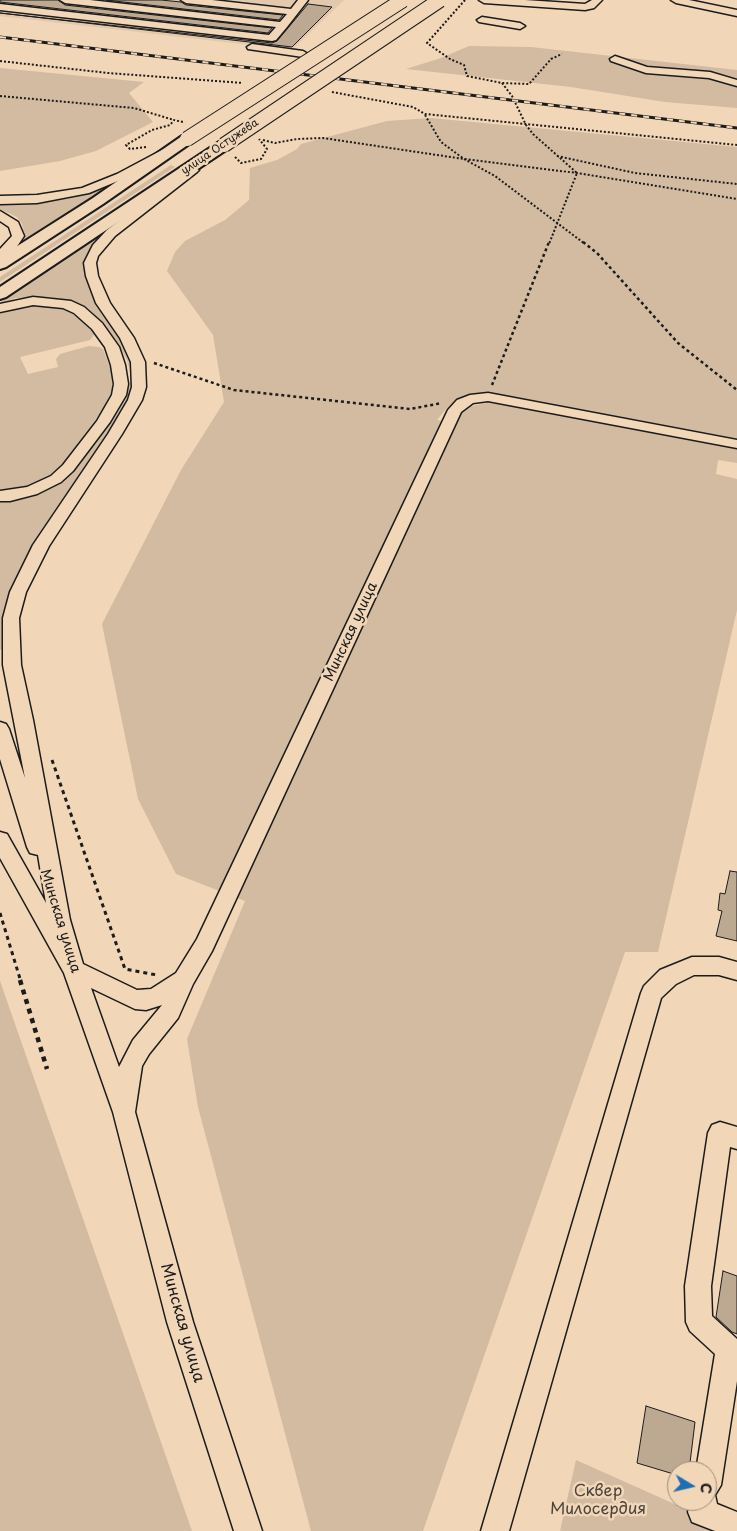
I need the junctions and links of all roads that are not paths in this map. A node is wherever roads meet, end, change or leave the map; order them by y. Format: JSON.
{"nodes":[{"id":1,"x":65,"y":0,"type":"edge"},
{"id":2,"x":186,"y":0,"type":"edge"},
{"id":3,"x":266,"y":0,"type":"edge"},
{"id":4,"x":304,"y":0,"type":"edge"},
{"id":5,"x":403,"y":0,"type":"edge"},
{"id":6,"x":440,"y":0,"type":"edge"},
{"id":7,"x":484,"y":0,"type":"edge"},
{"id":8,"x":499,"y":0,"type":"edge"},
{"id":9,"x":597,"y":0,"type":"edge"},
{"id":10,"x":676,"y":0,"type":"edge"},
{"id":11,"x":0,"y":6,"type":"edge"},
{"id":12,"x":258,"y":8,"type":"junction"},
{"id":13,"x":295,"y":12,"type":"junction"},
{"id":14,"x":737,"y":13,"type":"edge"},
{"id":15,"x":0,"y":16,"type":"edge"},
{"id":16,"x":284,"y":25,"type":"junction"},
{"id":17,"x":520,"y":26,"type":"dead end"},
{"id":18,"x":303,"y":54,"type":"dead end"},
{"id":19,"x":615,"y":58,"type":"dead end"},
{"id":20,"x":737,"y":83,"type":"edge"},
{"id":21,"x":187,"y":139,"type":"junction"},
{"id":22,"x":228,"y":150,"type":"junction"},
{"id":23,"x":0,"y":200,"type":"edge"},
{"id":24,"x":0,"y":215,"type":"edge"},
{"id":25,"x":0,"y":255,"type":"edge"},
{"id":26,"x":0,"y":264,"type":"edge"},
{"id":27,"x":0,"y":294,"type":"edge"},
{"id":28,"x":0,"y":308,"type":"edge"},
{"id":29,"x":737,"y":444,"type":"edge"},
{"id":30,"x":0,"y":496,"type":"edge"},
{"id":31,"x":0,"y":729,"type":"edge"},
{"id":32,"x":0,"y":840,"type":"edge"},
{"id":33,"x":60,"y":922,"type":"junction"},
{"id":34,"x":74,"y":970,"type":"junction"},
{"id":35,"x":737,"y":970,"type":"edge"},
{"id":36,"x":184,"y":980,"type":"junction"},
{"id":37,"x":124,"y":1112,"type":"junction"},
{"id":38,"x":737,"y":1138,"type":"edge"},
{"id":39,"x":733,"y":1350,"type":"edge"},
{"id":40,"x":712,"y":1461,"type":"edge"},
{"id":41,"x":702,"y":1511,"type":"edge"},
{"id":42,"x":737,"y":1526,"type":"edge"},
{"id":43,"x":248,"y":1531,"type":"edge"},
{"id":44,"x":495,"y":1531,"type":"edge"}],
"edges":[{"from":1,"to":16,"type":"street"},
{"from":2,"to":12,"type":"street"},
{"from":3,"to":12,"type":"street"},
{"from":4,"to":13,"type":"street"},
{"from":5,"to":21,"type":"main road","name":"улица Остужева","bridge":true},
{"from":6,"to":22,"type":"main road","name":"улица Остужева","bridge":true},
{"from":7,"to":8,"type":"street"},
{"from":8,"to":9,"type":"street"},
{"from":8,"to":17,"type":"street"},
{"from":10,"to":14,"type":"street"},
{"from":11,"to":16,"type":"street"},
{"from":12,"to":13,"type":"street"},
{"from":13,"to":16,"type":"street"},
{"from":15,"to":18,"type":"street"},
{"from":19,"to":20,"type":"street"},
{"from":21,"to":23,"type":"street"},
{"from":21,"to":26,"type":"main road","name":"улица Остужева"},
{"from":22,"to":27,"type":"main road","name":"улица Остужева"},
{"from":22,"to":33,"type":"street"},
{"from":24,"to":25,"type":"street"},
{"from":28,"to":30,"type":"street"},
{"from":29,"to":36,"type":"street","name":"Минская улица"},
{"from":31,"to":33,"type":"street","name":"Минская улица"},
{"from":32,"to":34,"type":"street"},
{"from":33,"to":34,"type":"street","name":"Минская улица"},
{"from":34,"to":36,"type":"street"},
{"from":34,"to":37,"type":"street","name":"Минская улица"},
{"from":35,"to":44,"type":"street"},
{"from":36,"to":37,"type":"street","name":"Минская улица"},
{"from":37,"to":43,"type":"street","name":"Минская улица"},
{"from":38,"to":39,"type":"street"},
{"from":39,"to":40,"type":"street"},
{"from":41,"to":42,"type":"street"}]}
